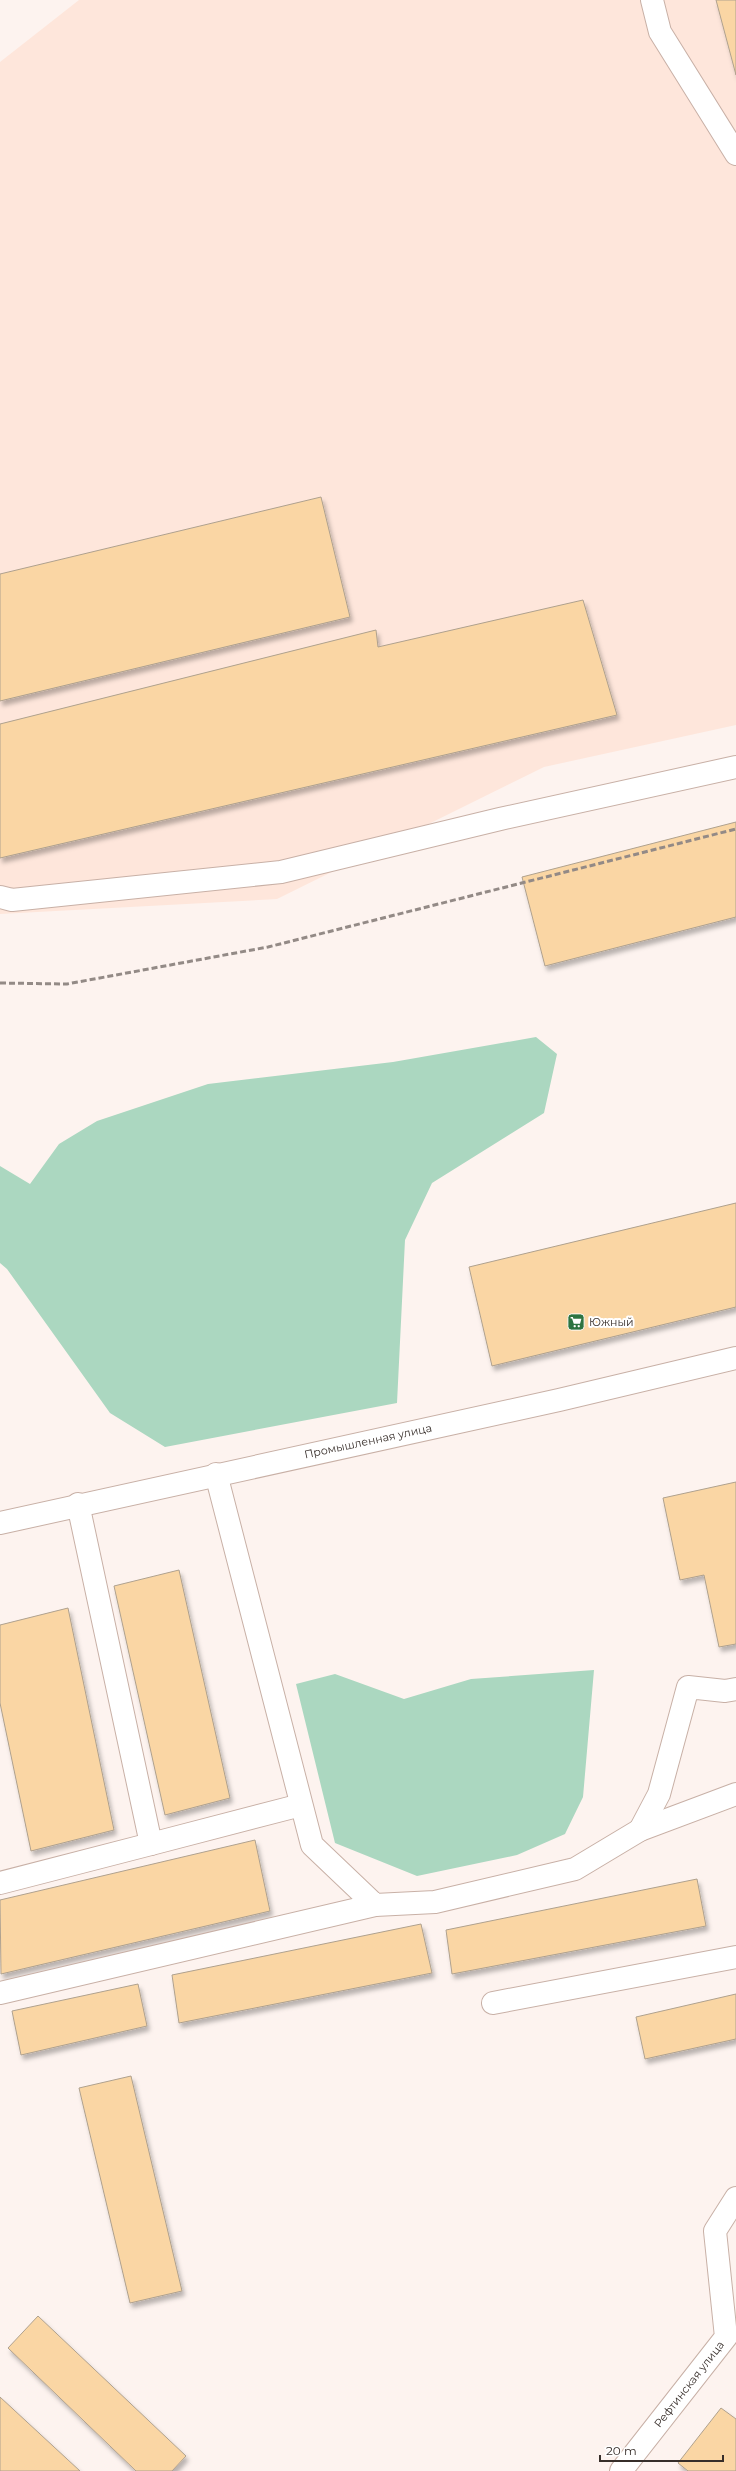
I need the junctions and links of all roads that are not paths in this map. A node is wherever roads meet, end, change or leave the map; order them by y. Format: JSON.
{"nodes":[{"id":1,"x":652,"y":0,"type":"edge"},
{"id":2,"x":736,"y":154,"type":"edge"},
{"id":3,"x":736,"y":767,"type":"edge"},
{"id":4,"x":0,"y":897,"type":"edge"},
{"id":5,"x":736,"y":1358,"type":"edge"},
{"id":6,"x":216,"y":1474,"type":"junction"},
{"id":7,"x":78,"y":1504,"type":"junction"},
{"id":8,"x":0,"y":1523,"type":"edge"},
{"id":9,"x":736,"y":1689,"type":"edge"},
{"id":10,"x":736,"y":1794,"type":"edge"},
{"id":11,"x":301,"y":1805,"type":"junction"},
{"id":12,"x":640,"y":1830,"type":"junction"},
{"id":13,"x":151,"y":1844,"type":"junction"},
{"id":14,"x":0,"y":1883,"type":"edge"},
{"id":15,"x":375,"y":1905,"type":"junction"},
{"id":16,"x":736,"y":1957,"type":"edge"},
{"id":17,"x":0,"y":1993,"type":"edge"},
{"id":18,"x":493,"y":2003,"type":"dead end"},
{"id":19,"x":736,"y":2198,"type":"edge"},
{"id":20,"x":621,"y":2471,"type":"edge"}],
"edges":[{"from":1,"to":2,"type":"main road"},
{"from":3,"to":4,"type":"main road"},
{"from":5,"to":6,"type":"main road","name":"Промышленная улица"},
{"from":6,"to":7,"type":"main road","name":"Промышленная улица"},
{"from":6,"to":11,"type":"main road"},
{"from":7,"to":8,"type":"main road","name":"Промышленная улица"},
{"from":7,"to":13,"type":"main road"},
{"from":9,"to":12,"type":"main road"},
{"from":10,"to":12,"type":"main road"},
{"from":11,"to":13,"type":"main road"},
{"from":11,"to":15,"type":"main road"},
{"from":12,"to":15,"type":"main road"},
{"from":13,"to":14,"type":"main road"},
{"from":15,"to":17,"type":"main road"},
{"from":16,"to":18,"type":"main road"},
{"from":19,"to":20,"type":"main road","name":"Рефтинская улица"}]}
